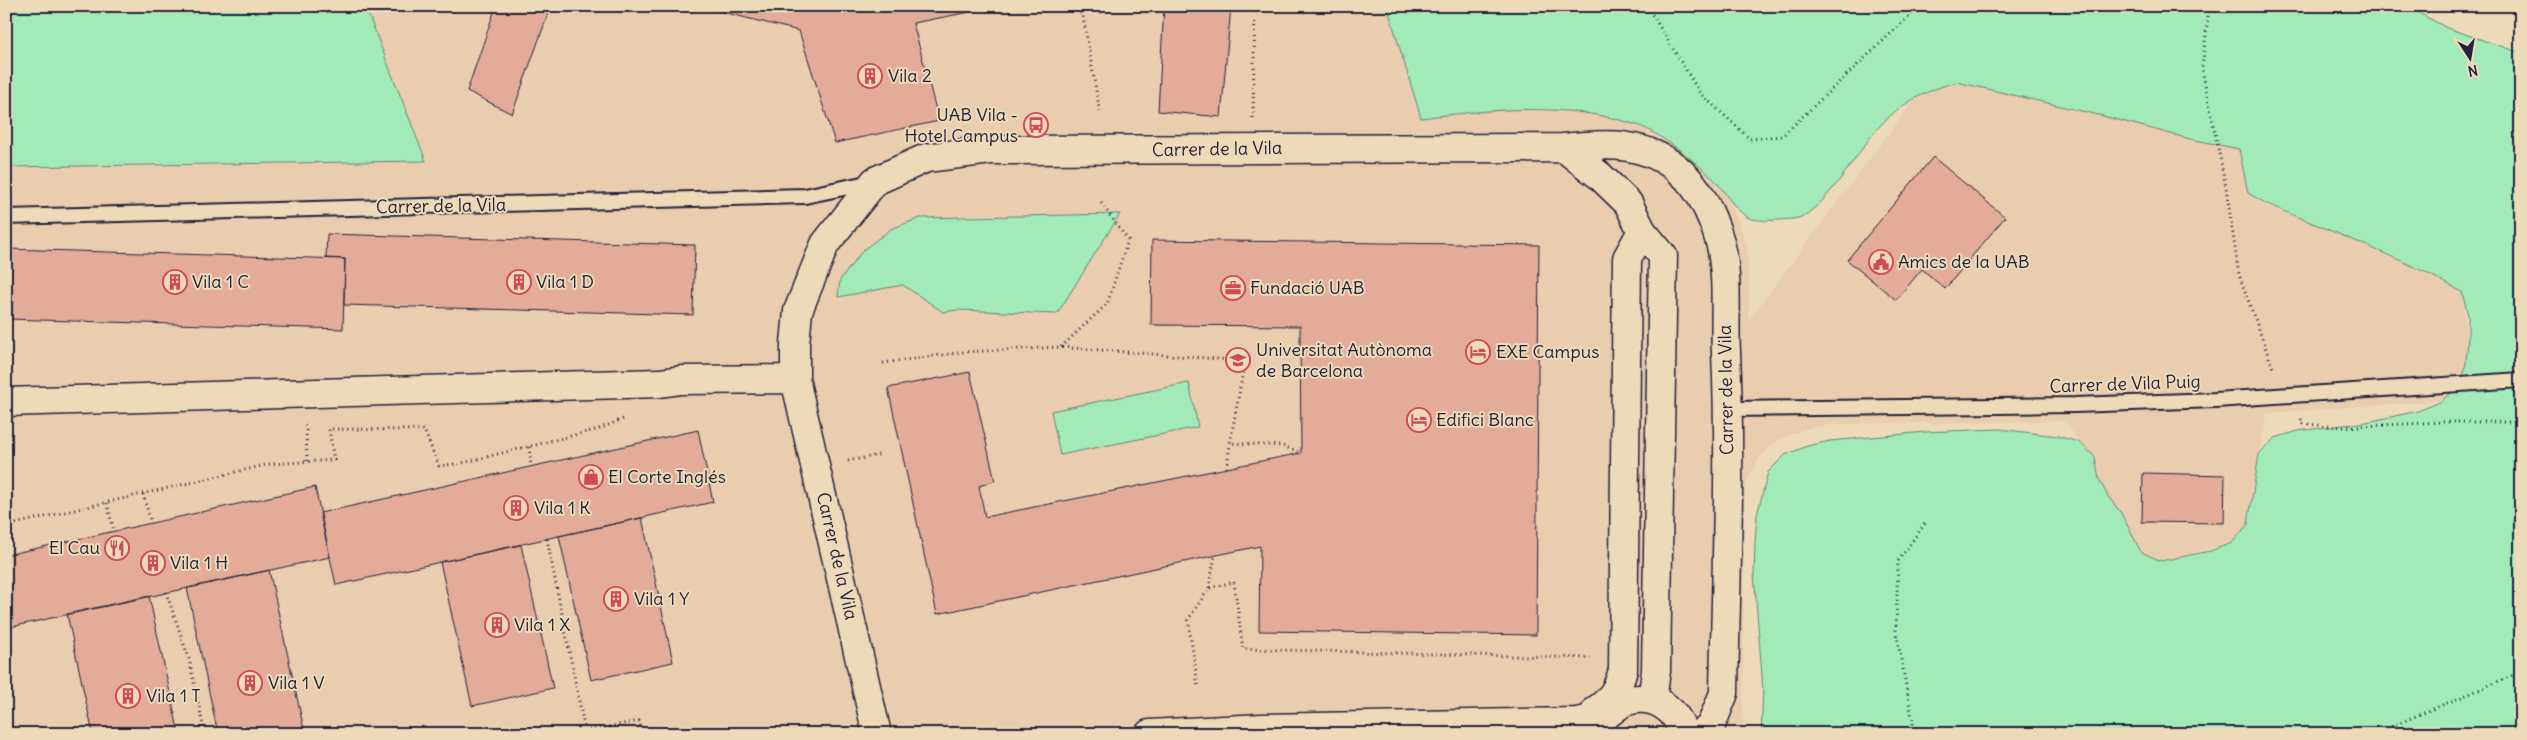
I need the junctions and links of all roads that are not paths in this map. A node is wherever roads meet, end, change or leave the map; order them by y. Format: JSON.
{"nodes":[{"id":1,"x":1564,"y":148,"type":"junction"},
{"id":2,"x":875,"y":181,"type":"junction"},
{"id":3,"x":6,"y":217,"type":"edge"},
{"id":4,"x":1642,"y":231,"type":"junction"},
{"id":5,"x":795,"y":379,"type":"junction"},
{"id":6,"x":2521,"y":380,"type":"edge"},
{"id":7,"x":6,"y":402,"type":"edge"},
{"id":8,"x":1729,"y":409,"type":"junction"},
{"id":9,"x":1652,"y":700,"type":"junction"},
{"id":10,"x":1577,"y":722,"type":"junction"},
{"id":11,"x":877,"y":734,"type":"edge"},
{"id":12,"x":1149,"y":734,"type":"edge"},
{"id":13,"x":1684,"y":734,"type":"edge"},
{"id":14,"x":1699,"y":734,"type":"edge"}],
"edges":[{"from":1,"to":2,"type":"street","name":"Carrer de la Vila"},
{"from":1,"to":4,"type":"street"},
{"from":1,"to":8,"type":"street","name":"Carrer de la Vila"},
{"from":2,"to":3,"type":"lane","name":"Carrer de la Vila"},
{"from":2,"to":5,"type":"street","name":"Carrer de la Vila"},
{"from":4,"to":9,"type":"street"},
{"from":4,"to":10,"type":"street"},
{"from":5,"to":7,"type":"street"},
{"from":5,"to":11,"type":"street","name":"Carrer de la Vila"},
{"from":6,"to":8,"type":"lane","name":"Carrer de Vila Puig"},
{"from":8,"to":14,"type":"street","name":"Carrer de la Vila"},
{"from":9,"to":10,"type":"street"},
{"from":9,"to":13,"type":"street"},
{"from":10,"to":12,"type":"street"}]}
